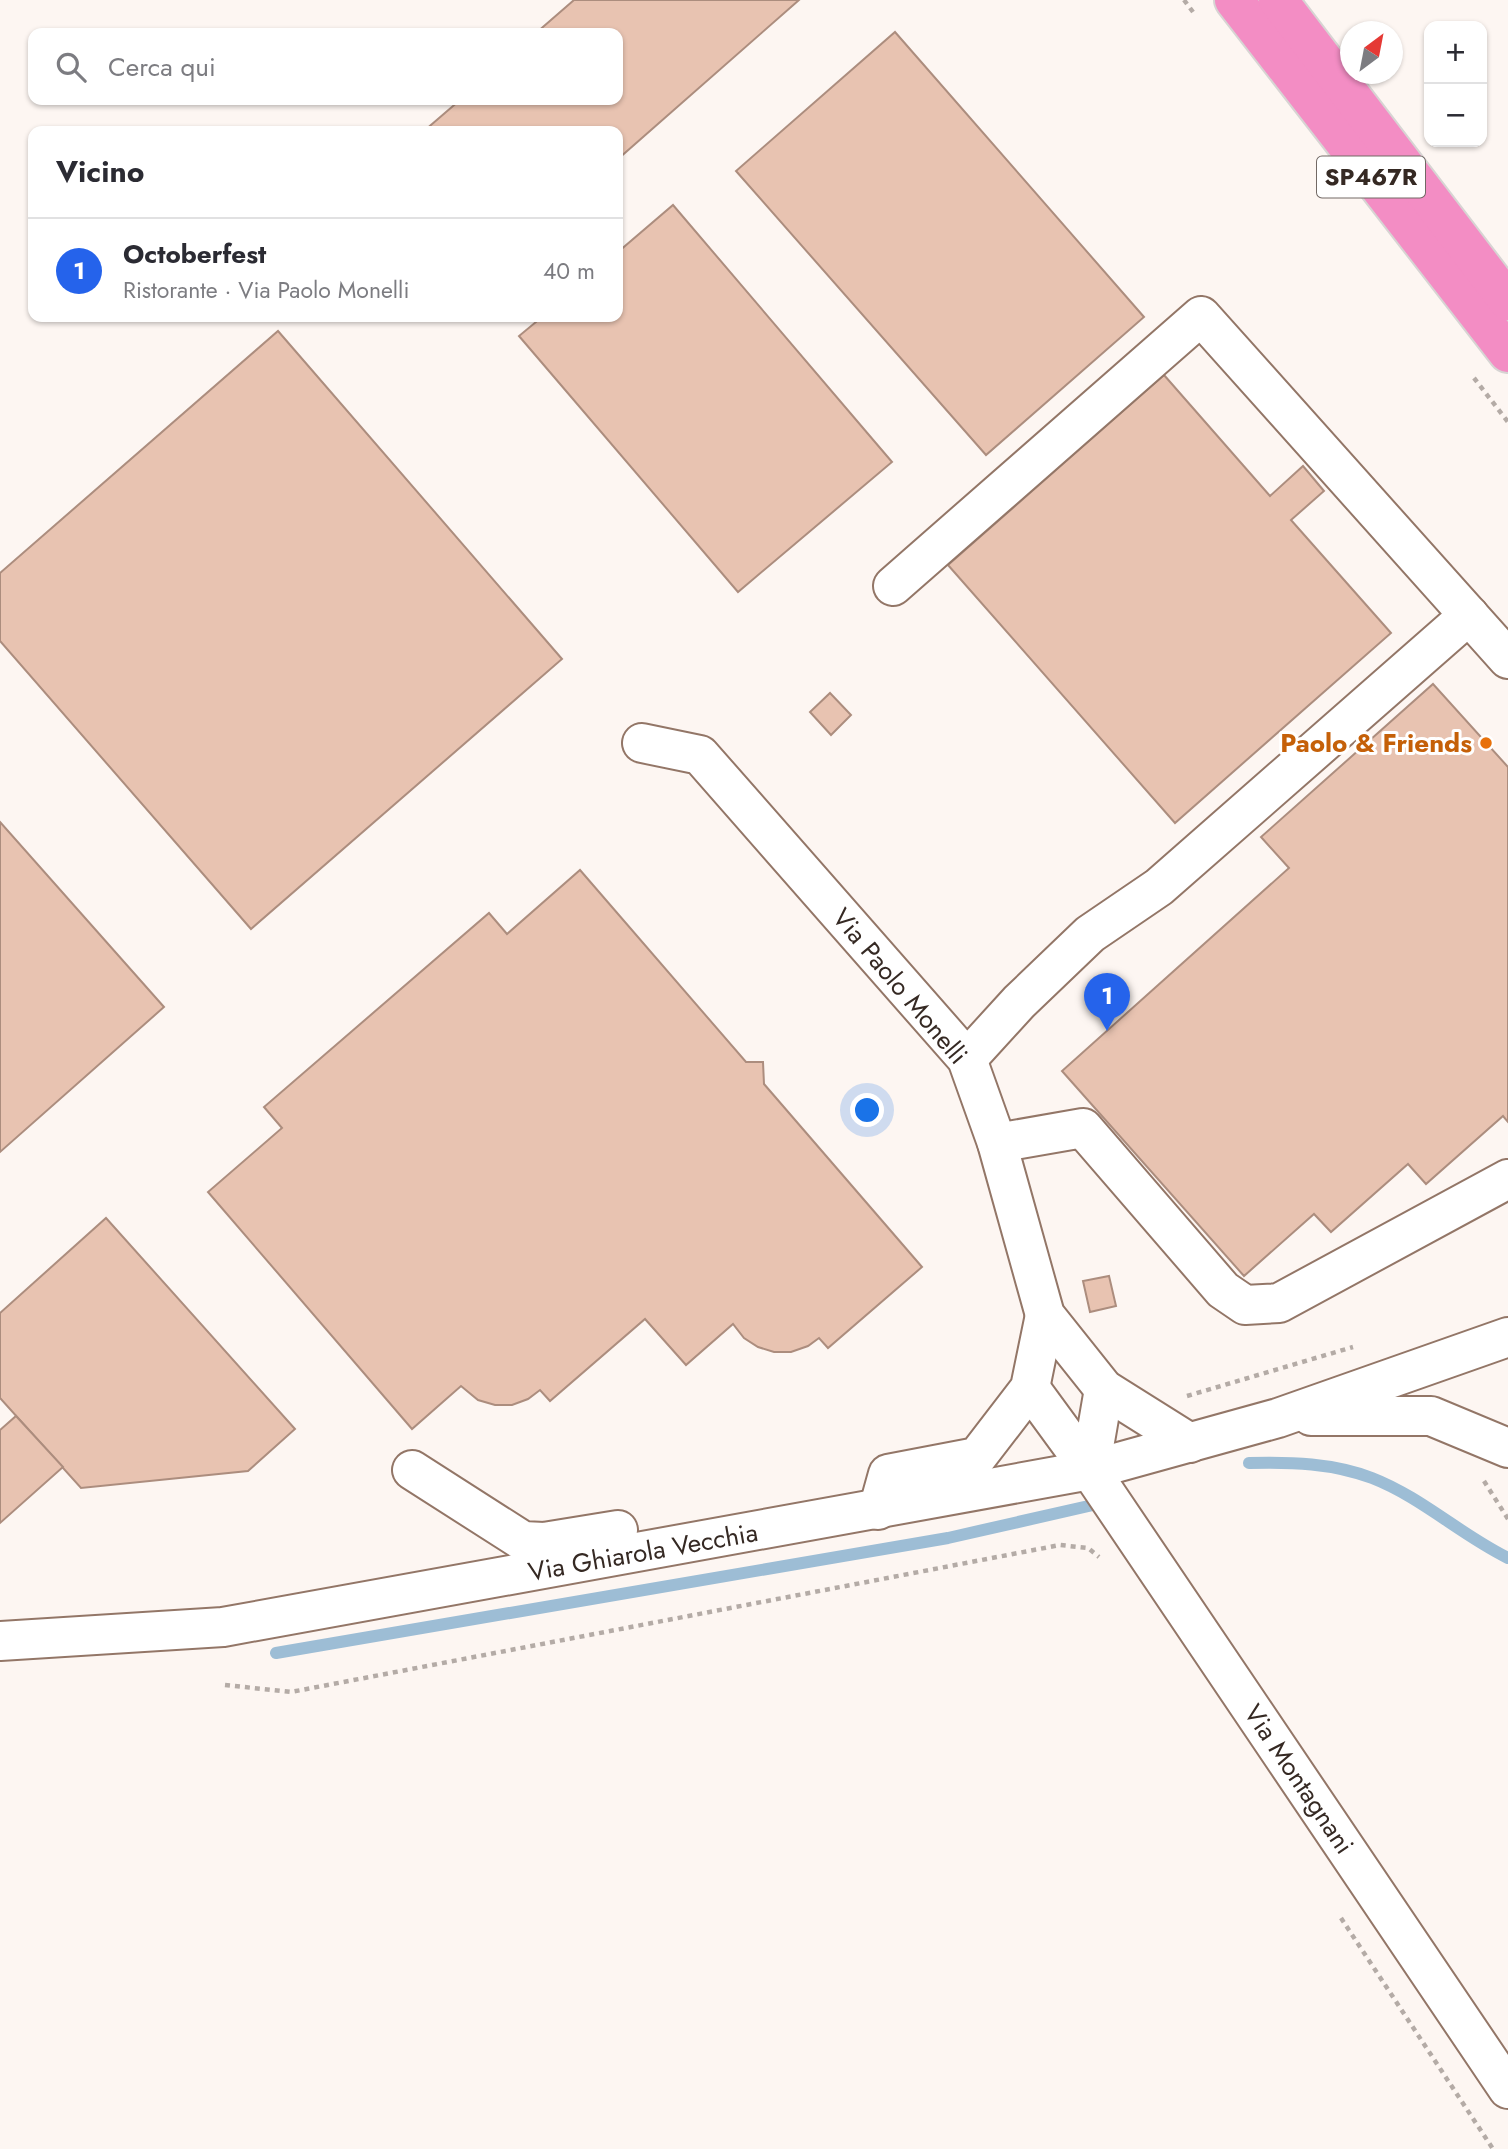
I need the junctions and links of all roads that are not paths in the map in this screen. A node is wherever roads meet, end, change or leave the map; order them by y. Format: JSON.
{"nodes":[{"id":1,"x":1234,"y":0,"type":"edge"},
{"id":2,"x":1278,"y":0,"type":"edge"},
{"id":3,"x":1495,"y":311,"type":"edge"},
{"id":4,"x":1508,"y":353,"type":"edge"},
{"id":5,"x":1508,"y":378,"type":"edge"},
{"id":6,"x":893,"y":586,"type":"dead end"},
{"id":7,"x":1469,"y":615,"type":"junction"},
{"id":8,"x":1508,"y":659,"type":"edge"},
{"id":9,"x":642,"y":743,"type":"dead end"},
{"id":10,"x":967,"y":1059,"type":"junction"},
{"id":11,"x":997,"y":1143,"type":"junction"},
{"id":12,"x":1508,"y":1179,"type":"edge"},
{"id":13,"x":1045,"y":1315,"type":"junction"},
{"id":14,"x":1508,"y":1337,"type":"edge"},
{"id":15,"x":1030,"y":1388,"type":"junction"},
{"id":16,"x":1104,"y":1389,"type":"junction"},
{"id":17,"x":1278,"y":1418,"type":"junction"},
{"id":18,"x":1190,"y":1443,"type":"junction"},
{"id":19,"x":1508,"y":1448,"type":"edge"},
{"id":20,"x":412,"y":1470,"type":"dead end"},
{"id":21,"x":1090,"y":1470,"type":"junction"},
{"id":22,"x":878,"y":1510,"type":"junction"},
{"id":23,"x":641,"y":1553,"type":"junction"},
{"id":24,"x":0,"y":1641,"type":"edge"},
{"id":25,"x":1508,"y":2089,"type":"edge"}],
"edges":[{"from":1,"to":3,"type":"highway","number":"SP467R"},
{"from":2,"to":3,"type":"highway","number":"SP467R"},
{"from":3,"to":4,"type":"highway","number":"SP467R"},
{"from":3,"to":5,"type":"highway"},
{"from":6,"to":7,"type":"street"},
{"from":7,"to":8,"type":"street"},
{"from":7,"to":10,"type":"street"},
{"from":9,"to":10,"type":"street","name":"Via Paolo Monelli"},
{"from":10,"to":11,"type":"street","name":"Via Paolo Monelli"},
{"from":11,"to":12,"type":"street"},
{"from":11,"to":13,"type":"street","name":"Via Paolo Monelli"},
{"from":13,"to":15,"type":"street"},
{"from":13,"to":16,"type":"street"},
{"from":14,"to":17,"type":"street","name":"Via Ghiarola Vecchia"},
{"from":15,"to":21,"type":"street","name":"Via Montagnani"},
{"from":15,"to":22,"type":"street"},
{"from":16,"to":18,"type":"street"},
{"from":16,"to":21,"type":"street"},
{"from":17,"to":18,"type":"street","name":"Via Ghiarola Vecchia"},
{"from":17,"to":19,"type":"street","name":"Via Ghiarola Vecchia"},
{"from":18,"to":21,"type":"street","name":"Via Ghiarola Vecchia"},
{"from":20,"to":23,"type":"street"},
{"from":21,"to":22,"type":"street","name":"Via Ghiarola Vecchia"},
{"from":21,"to":25,"type":"street","name":"Via Montagnani"},
{"from":22,"to":23,"type":"street","name":"Via Ghiarola Vecchia"},
{"from":23,"to":24,"type":"street","name":"Via Ghiarola Vecchia"}]}
